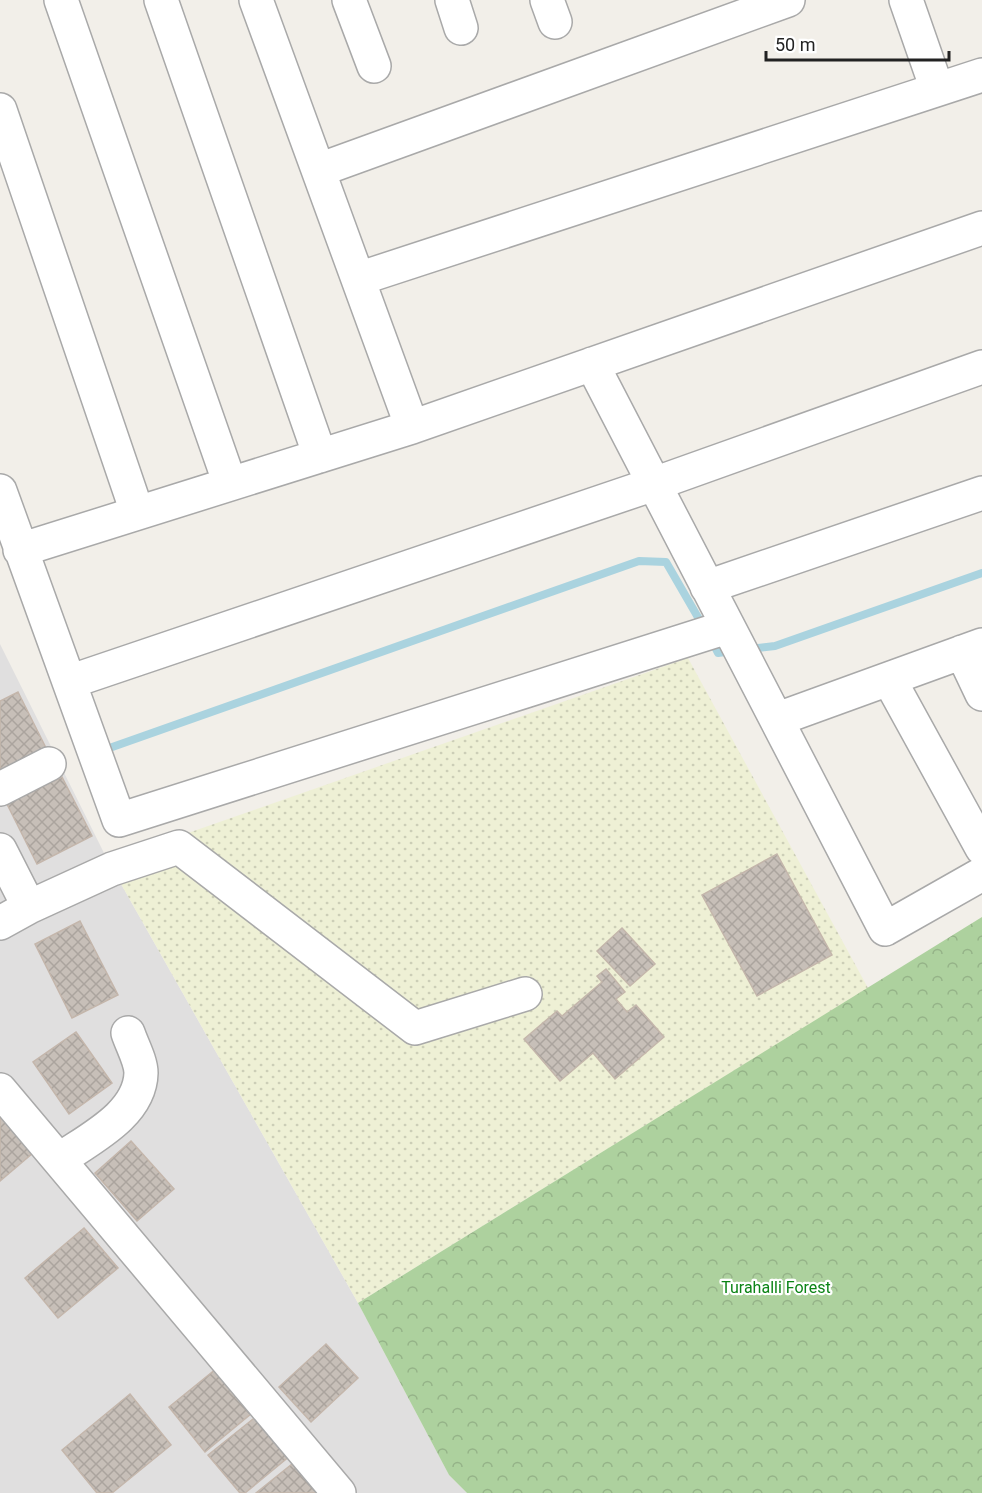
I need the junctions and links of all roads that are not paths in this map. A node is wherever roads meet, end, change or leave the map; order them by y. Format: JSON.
{"nodes":[{"id":1,"x":61,"y":0,"type":"edge"},
{"id":2,"x":161,"y":0,"type":"edge"},
{"id":3,"x":256,"y":0,"type":"edge"},
{"id":4,"x":349,"y":0,"type":"edge"},
{"id":5,"x":788,"y":0,"type":"edge"},
{"id":6,"x":906,"y":0,"type":"edge"},
{"id":7,"x":374,"y":66,"type":"dead end"},
{"id":8,"x":982,"y":75,"type":"edge"},
{"id":9,"x":937,"y":89,"type":"junction"},
{"id":10,"x":0,"y":110,"type":"edge"},
{"id":11,"x":319,"y":170,"type":"junction"},
{"id":12,"x":982,"y":228,"type":"edge"},
{"id":13,"x":358,"y":279,"type":"junction"},
{"id":14,"x":592,"y":364,"type":"junction"},
{"id":15,"x":982,"y":367,"type":"edge"},
{"id":16,"x":412,"y":427,"type":"junction"},
{"id":17,"x":320,"y":456,"type":"junction"},
{"id":18,"x":230,"y":484,"type":"junction"},
{"id":19,"x":654,"y":484,"type":"junction"},
{"id":20,"x":0,"y":491,"type":"edge"},
{"id":21,"x":982,"y":493,"type":"edge"},
{"id":22,"x":137,"y":512,"type":"junction"},
{"id":23,"x":20,"y":550,"type":"junction"},
{"id":24,"x":706,"y":587,"type":"junction"},
{"id":25,"x":727,"y":627,"type":"junction"},
{"id":26,"x":972,"y":648,"type":"edge"},
{"id":27,"x":889,"y":679,"type":"junction"},
{"id":28,"x":69,"y":682,"type":"junction"},
{"id":29,"x":982,"y":694,"type":"edge"},
{"id":30,"x":778,"y":719,"type":"junction"},
{"id":31,"x":49,"y":764,"type":"dead end"},
{"id":32,"x":0,"y":789,"type":"edge"},
{"id":33,"x":982,"y":848,"type":"edge"},
{"id":34,"x":0,"y":850,"type":"edge"},
{"id":35,"x":982,"y":874,"type":"edge"},
{"id":36,"x":29,"y":907,"type":"junction"},
{"id":37,"x":0,"y":923,"type":"edge"},
{"id":38,"x":525,"y":994,"type":"dead end"},
{"id":39,"x":128,"y":1034,"type":"dead end"},
{"id":40,"x":0,"y":1090,"type":"edge"},
{"id":41,"x":59,"y":1160,"type":"junction"},
{"id":42,"x":339,"y":1493,"type":"edge"}],
"edges":[{"from":1,"to":18,"type":"street"},
{"from":2,"to":17,"type":"street"},
{"from":3,"to":11,"type":"street"},
{"from":4,"to":7,"type":"street"},
{"from":5,"to":11,"type":"street"},
{"from":6,"to":9,"type":"street"},
{"from":8,"to":9,"type":"street"},
{"from":9,"to":13,"type":"street"},
{"from":10,"to":22,"type":"street"},
{"from":11,"to":13,"type":"street"},
{"from":12,"to":14,"type":"street"},
{"from":13,"to":16,"type":"street"},
{"from":14,"to":16,"type":"street"},
{"from":14,"to":19,"type":"street"},
{"from":15,"to":19,"type":"street"},
{"from":16,"to":17,"type":"street"},
{"from":17,"to":18,"type":"street"},
{"from":18,"to":22,"type":"street"},
{"from":19,"to":24,"type":"street"},
{"from":19,"to":28,"type":"street"},
{"from":20,"to":23,"type":"street"},
{"from":21,"to":24,"type":"street"},
{"from":22,"to":23,"type":"street"},
{"from":23,"to":28,"type":"street"},
{"from":24,"to":25,"type":"street"},
{"from":25,"to":28,"type":"street"},
{"from":25,"to":30,"type":"street"},
{"from":26,"to":27,"type":"street"},
{"from":26,"to":29,"type":"street"},
{"from":27,"to":30,"type":"street"},
{"from":27,"to":33,"type":"street"},
{"from":30,"to":35,"type":"street"},
{"from":31,"to":32,"type":"street"},
{"from":34,"to":36,"type":"street"},
{"from":36,"to":37,"type":"street"},
{"from":36,"to":38,"type":"street"},
{"from":39,"to":41,"type":"street"},
{"from":40,"to":41,"type":"street"},
{"from":41,"to":42,"type":"street"}]}
